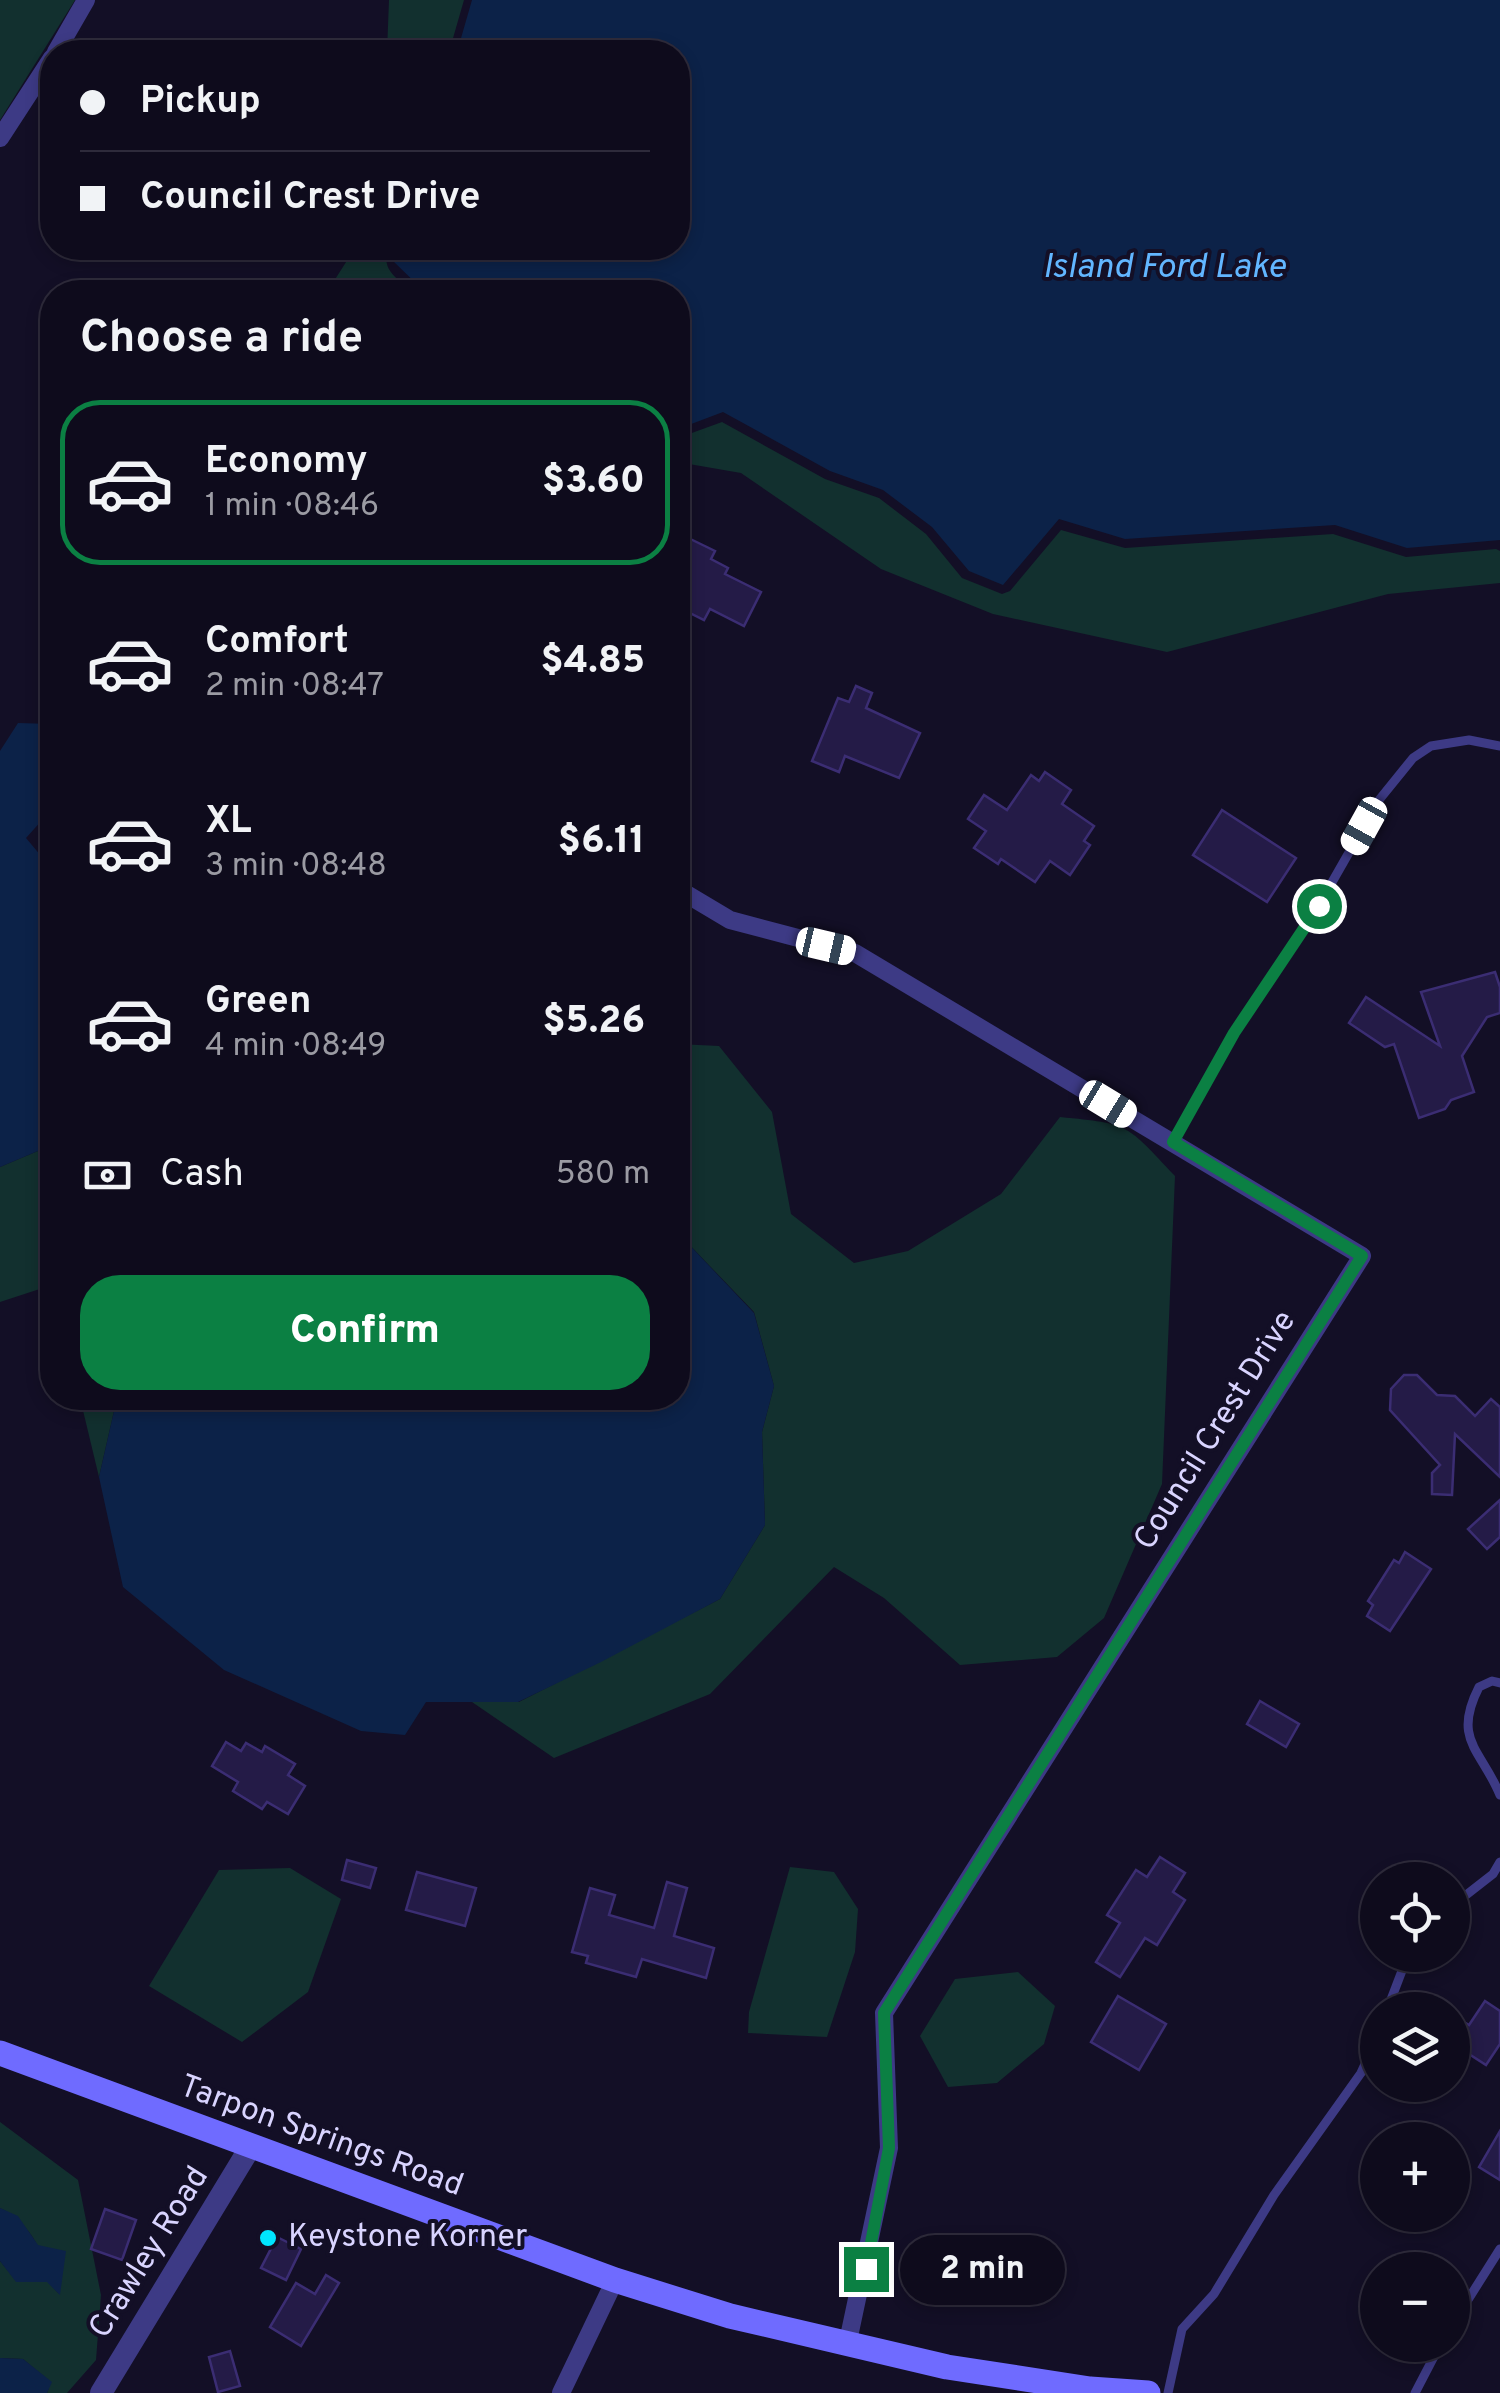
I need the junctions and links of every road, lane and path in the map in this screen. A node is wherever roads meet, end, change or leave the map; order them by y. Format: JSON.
{"nodes":[{"id":1,"x":86,"y":0,"type":"edge"},
{"id":2,"x":63,"y":40,"type":"edge"},
{"id":3,"x":40,"y":77,"type":"edge"},
{"id":4,"x":0,"y":138,"type":"edge"},
{"id":5,"x":1500,"y":746,"type":"edge"},
{"id":6,"x":690,"y":897,"type":"edge"},
{"id":7,"x":1173,"y":1142,"type":"junction"},
{"id":8,"x":1500,"y":1683,"type":"edge"},
{"id":9,"x":1500,"y":1795,"type":"edge"},
{"id":10,"x":1500,"y":1862,"type":"edge"},
{"id":11,"x":1470,"y":1892,"type":"edge"},
{"id":12,"x":0,"y":2053,"type":"edge"},
{"id":13,"x":1360,"y":2073,"type":"edge"},
{"id":14,"x":251,"y":2146,"type":"junction"},
{"id":15,"x":1500,"y":2249,"type":"edge"},
{"id":16,"x":615,"y":2280,"type":"junction"},
{"id":17,"x":1470,"y":2296,"type":"edge"},
{"id":18,"x":848,"y":2346,"type":"junction"},
{"id":19,"x":1431,"y":2362,"type":"edge"},
{"id":20,"x":101,"y":2393,"type":"edge"},
{"id":21,"x":561,"y":2393,"type":"edge"},
{"id":22,"x":1148,"y":2393,"type":"edge"},
{"id":23,"x":1168,"y":2393,"type":"edge"},
{"id":24,"x":1415,"y":2393,"type":"edge"}],
"edges":[{"from":1,"to":2,"type":"street"},
{"from":3,"to":4,"type":"street"},
{"from":5,"to":7,"type":"lane"},
{"from":6,"to":7,"type":"street","name":"Council Crest Drive"},
{"from":7,"to":18,"type":"street","name":"Council Crest Drive"},
{"from":8,"to":9,"type":"lane"},
{"from":10,"to":11,"type":"lane"},
{"from":12,"to":14,"type":"main road","name":"Tarpon Springs Road"},
{"from":13,"to":23,"type":"lane"},
{"from":14,"to":16,"type":"main road","name":"Tarpon Springs Road"},
{"from":14,"to":20,"type":"street","name":"Crawley Road"},
{"from":15,"to":17,"type":"lane"},
{"from":16,"to":18,"type":"main road","name":"Tarpon Springs Road"},
{"from":16,"to":21,"type":"street"},
{"from":18,"to":22,"type":"main road","name":"Tarpon Springs Road"},
{"from":19,"to":24,"type":"lane"}]}
